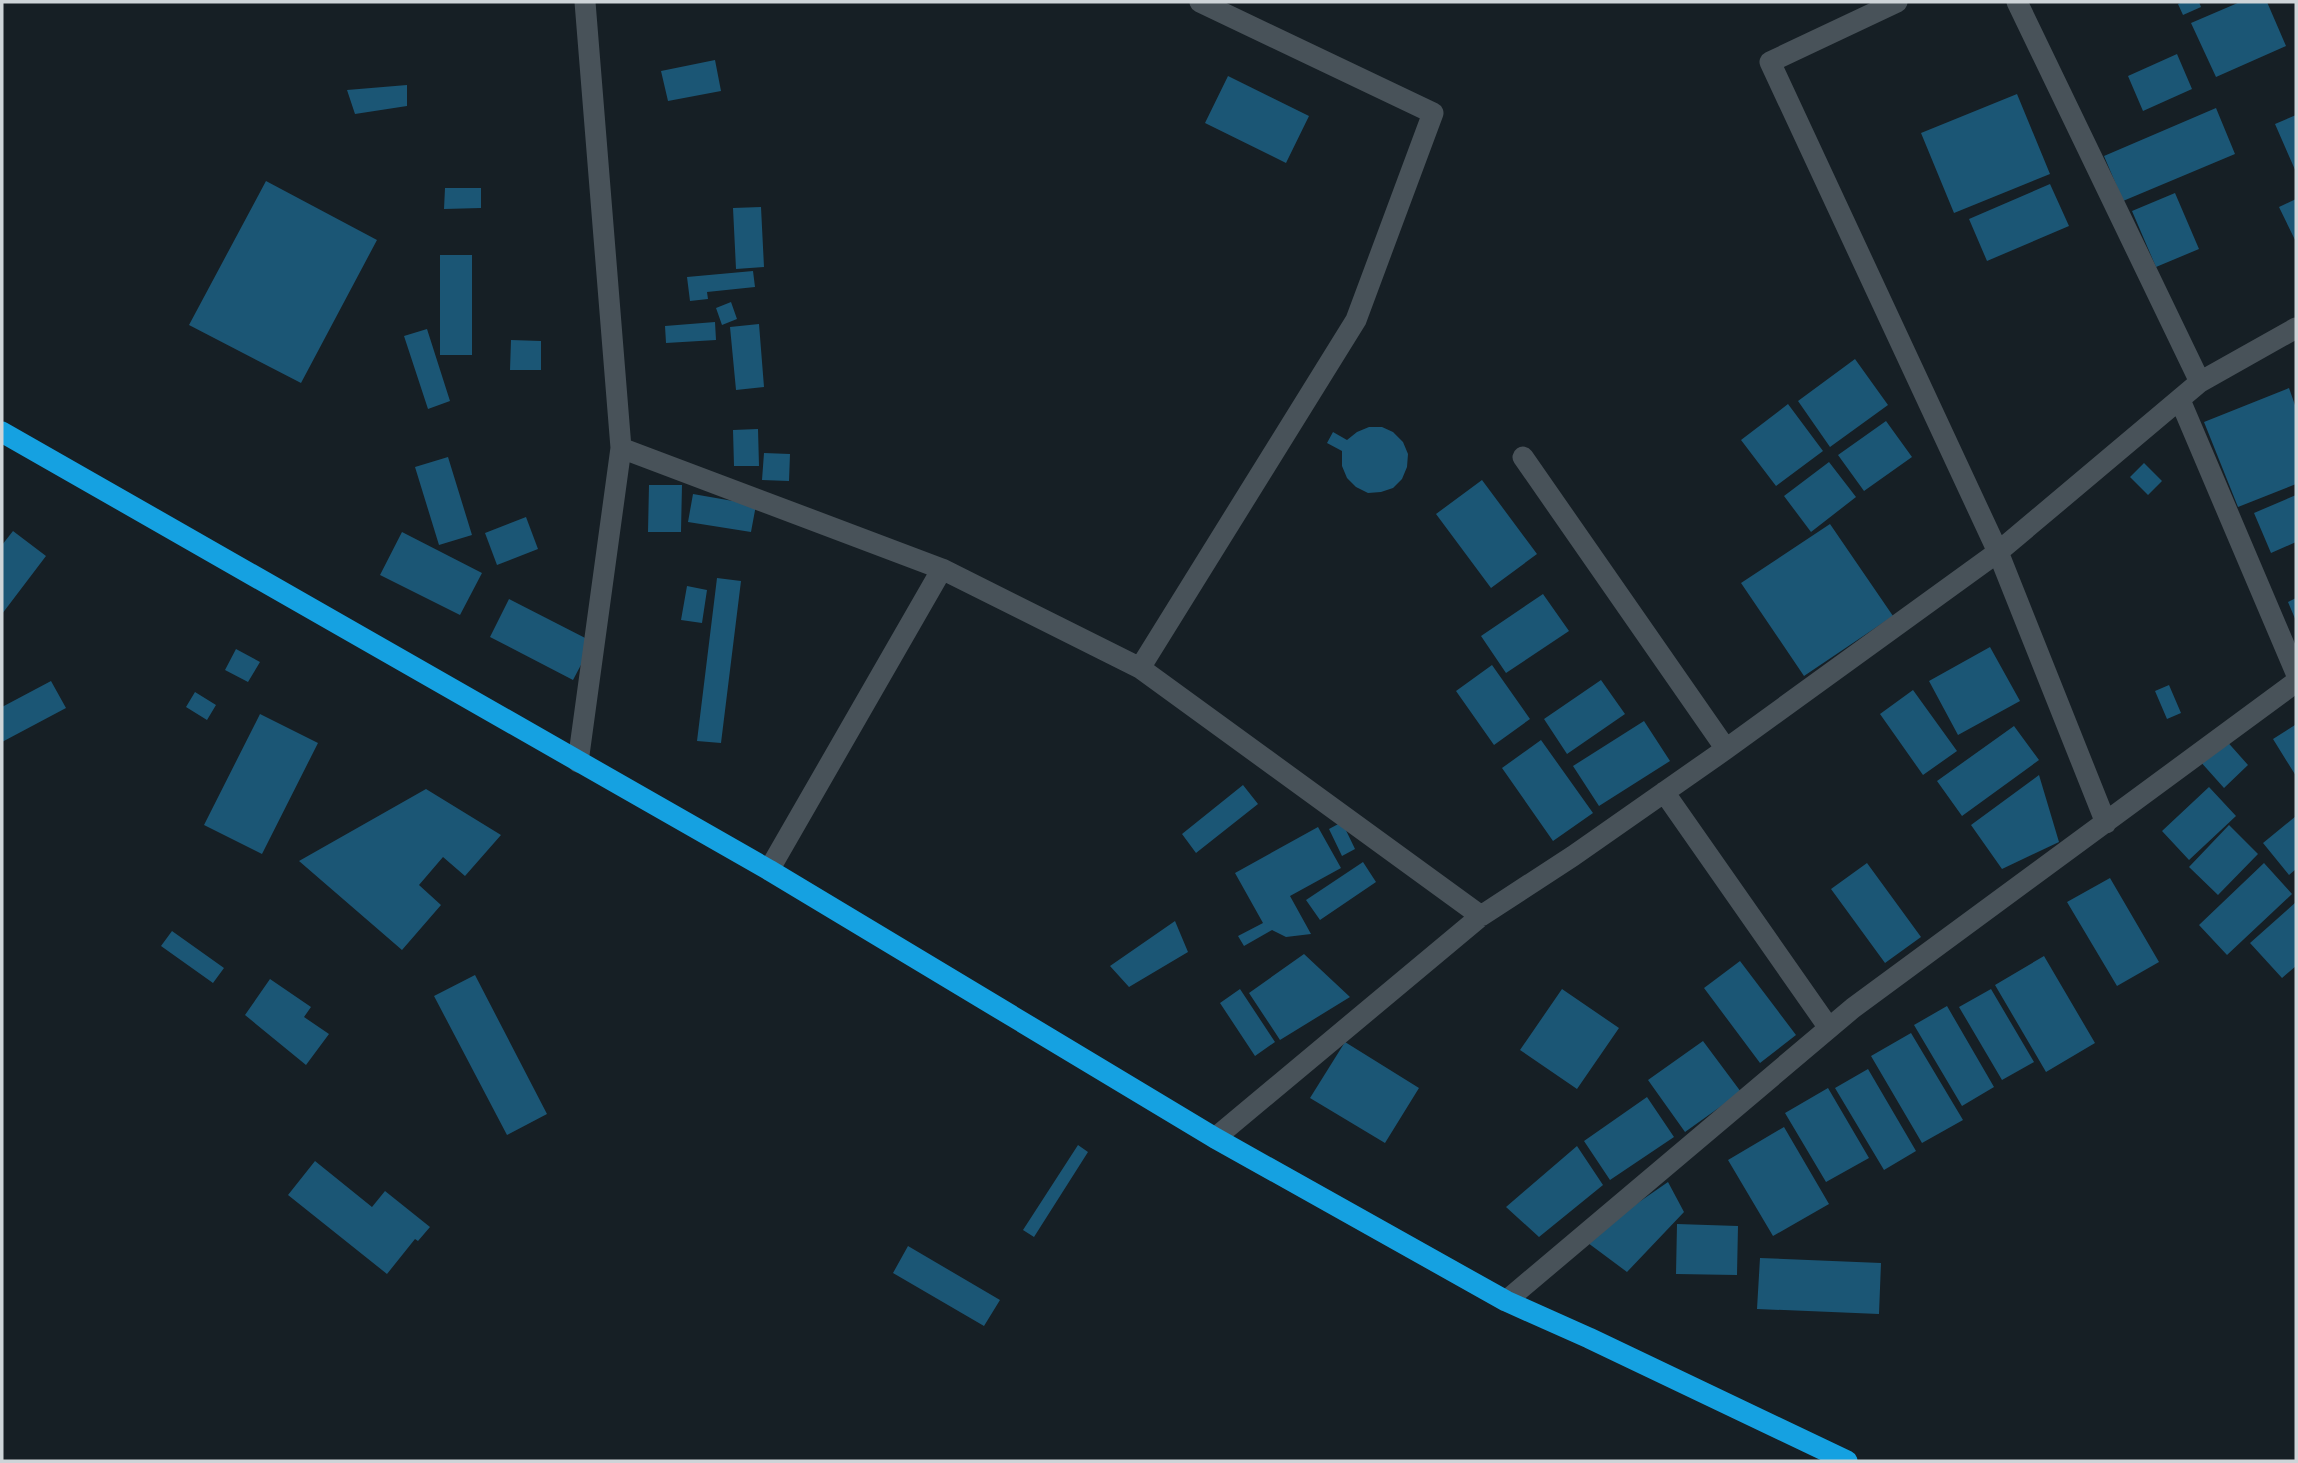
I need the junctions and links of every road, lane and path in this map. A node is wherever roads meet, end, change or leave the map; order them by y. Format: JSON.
{"nodes":[{"id":1,"x":585,"y":2,"type":"edge"},
{"id":2,"x":1200,"y":2,"type":"edge"},
{"id":3,"x":1897,"y":2,"type":"edge"},
{"id":4,"x":2017,"y":2,"type":"edge"},
{"id":5,"x":2294,"y":336,"type":"edge"},
{"id":6,"x":2200,"y":382,"type":"junction"},
{"id":7,"x":2180,"y":400,"type":"junction"},
{"id":8,"x":2,"y":432,"type":"edge"},
{"id":9,"x":621,"y":448,"type":"junction"},
{"id":10,"x":1523,"y":457,"type":"dead end"},
{"id":11,"x":1998,"y":552,"type":"junction"},
{"id":12,"x":942,"y":569,"type":"junction"},
{"id":13,"x":1140,"y":667,"type":"junction"},
{"id":14,"x":2296,"y":673,"type":"edge"},
{"id":15,"x":2296,"y":682,"type":"edge"},
{"id":16,"x":1726,"y":749,"type":"junction"},
{"id":17,"x":578,"y":762,"type":"junction"},
{"id":18,"x":1664,"y":792,"type":"junction"},
{"id":19,"x":2105,"y":822,"type":"junction"},
{"id":20,"x":769,"y":870,"type":"junction"},
{"id":21,"x":1481,"y":916,"type":"junction"},
{"id":22,"x":1829,"y":1028,"type":"junction"},
{"id":23,"x":1215,"y":1138,"type":"junction"},
{"id":24,"x":1506,"y":1301,"type":"junction"},
{"id":25,"x":1847,"y":1461,"type":"edge"}],
"edges":[{"from":1,"to":9,"type":"street"},
{"from":2,"to":13,"type":"street"},
{"from":3,"to":11,"type":"street"},
{"from":4,"to":6,"type":"street"},
{"from":5,"to":6,"type":"street"},
{"from":6,"to":7,"type":"street"},
{"from":7,"to":11,"type":"street"},
{"from":7,"to":14,"type":"street"},
{"from":8,"to":17,"type":"highway"},
{"from":9,"to":12,"type":"street"},
{"from":9,"to":17,"type":"street"},
{"from":10,"to":16,"type":"street"},
{"from":11,"to":16,"type":"street"},
{"from":11,"to":19,"type":"street"},
{"from":12,"to":13,"type":"street"},
{"from":12,"to":20,"type":"street"},
{"from":13,"to":21,"type":"street"},
{"from":15,"to":19,"type":"street"},
{"from":16,"to":18,"type":"street"},
{"from":17,"to":20,"type":"highway"},
{"from":18,"to":21,"type":"street"},
{"from":18,"to":22,"type":"street"},
{"from":19,"to":22,"type":"street"},
{"from":20,"to":23,"type":"highway"},
{"from":21,"to":23,"type":"street"},
{"from":22,"to":24,"type":"street"},
{"from":23,"to":24,"type":"highway"},
{"from":24,"to":25,"type":"highway"}]}
